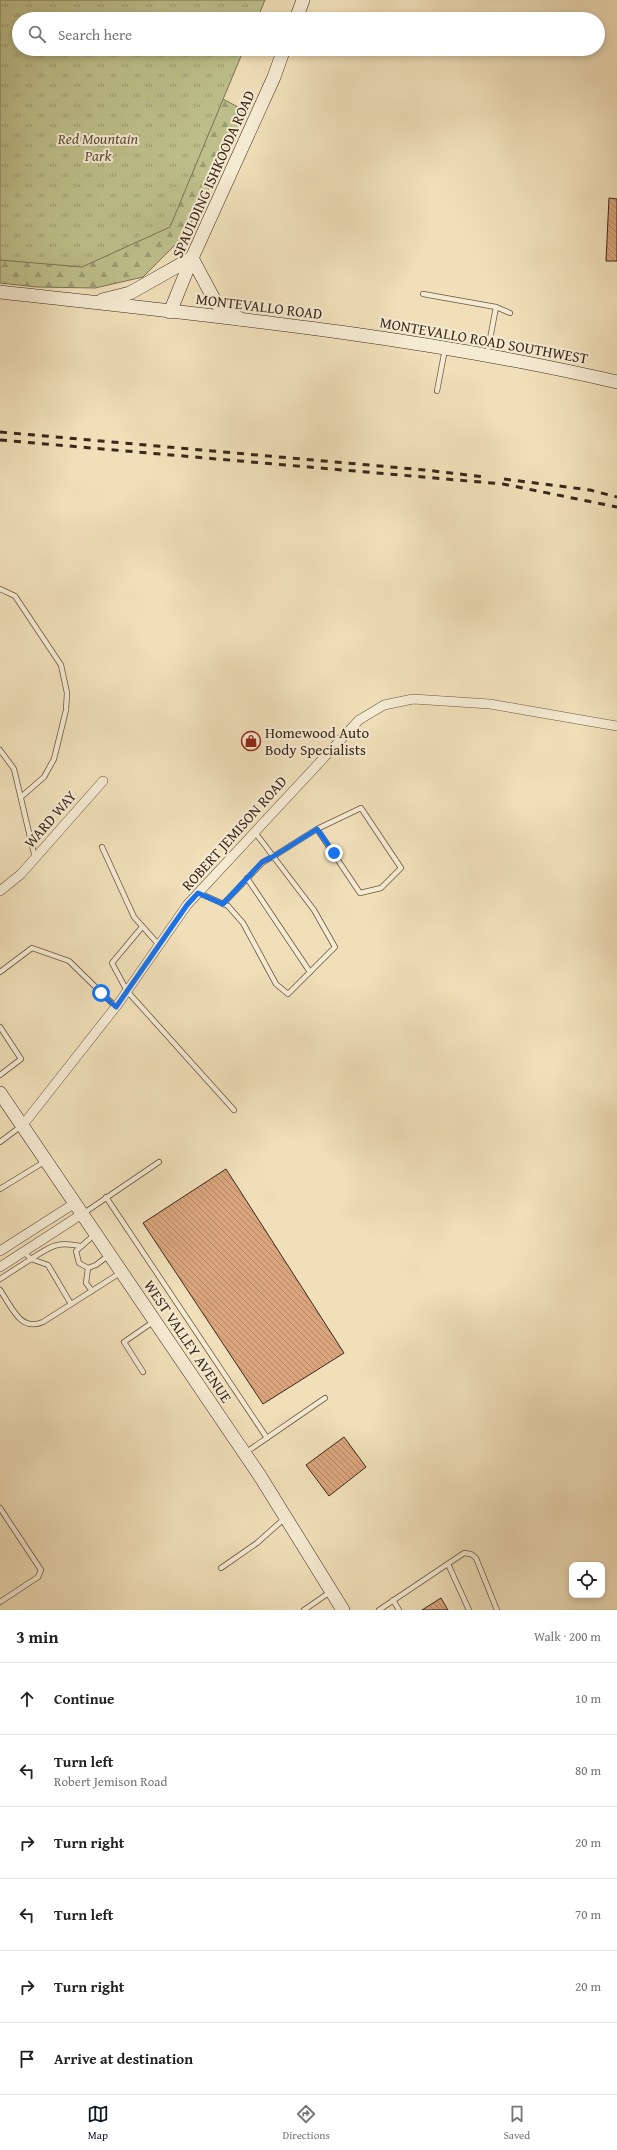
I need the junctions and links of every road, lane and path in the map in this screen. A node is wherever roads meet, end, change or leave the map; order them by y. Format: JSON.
{"nodes":[{"id":1,"x":303,"y":0,"type":"edge"},
{"id":2,"x":299,"y":12,"type":"edge"},
{"id":3,"x":282,"y":56,"type":"edge"},
{"id":4,"x":192,"y":258,"type":"junction"},
{"id":5,"x":0,"y":292,"type":"edge"},
{"id":6,"x":423,"y":294,"type":"dead end"},
{"id":7,"x":95,"y":302,"type":"junction"},
{"id":8,"x":496,"y":307,"type":"junction"},
{"id":9,"x":170,"y":312,"type":"junction"},
{"id":10,"x":510,"y":312,"type":"dead end"},
{"id":11,"x":241,"y":320,"type":"junction"},
{"id":12,"x":345,"y":332,"type":"joint"},
{"id":13,"x":446,"y":349,"type":"junction"},
{"id":14,"x":487,"y":356,"type":"junction"},
{"id":15,"x":617,"y":382,"type":"edge"},
{"id":16,"x":437,"y":391,"type":"dead end"},
{"id":17,"x":0,"y":589,"type":"edge"},
{"id":18,"x":617,"y":726,"type":"edge"},
{"id":19,"x":0,"y":750,"type":"edge"},
{"id":20,"x":103,"y":781,"type":"dead end"},
{"id":21,"x":21,"y":797,"type":"junction"},
{"id":22,"x":317,"y":829,"type":"junction"},
{"id":23,"x":254,"y":831,"type":"junction"},
{"id":24,"x":102,"y":847,"type":"dead end"},
{"id":25,"x":274,"y":856,"type":"junction"},
{"id":26,"x":35,"y":858,"type":"junction"},
{"id":27,"x":248,"y":878,"type":"junction"},
{"id":28,"x":0,"y":891,"type":"edge"},
{"id":29,"x":198,"y":893,"type":"junction"},
{"id":30,"x":223,"y":904,"type":"junction"},
{"id":31,"x":142,"y":927,"type":"junction"},
{"id":32,"x":159,"y":945,"type":"junction"},
{"id":33,"x":0,"y":972,"type":"edge"},
{"id":34,"x":310,"y":972,"type":"junction"},
{"id":35,"x":127,"y":991,"type":"junction"},
{"id":36,"x":116,"y":1007,"type":"junction"},
{"id":37,"x":0,"y":1027,"type":"edge"},
{"id":38,"x":0,"y":1075,"type":"edge"},
{"id":39,"x":0,"y":1093,"type":"edge"},
{"id":40,"x":234,"y":1110,"type":"dead end"},
{"id":41,"x":22,"y":1126,"type":"junction"},
{"id":42,"x":0,"y":1142,"type":"edge"},
{"id":43,"x":46,"y":1161,"type":"junction"},
{"id":44,"x":159,"y":1162,"type":"dead end"},
{"id":45,"x":0,"y":1189,"type":"edge"},
{"id":46,"x":106,"y":1197,"type":"junction"},
{"id":47,"x":75,"y":1203,"type":"junction"},
{"id":48,"x":82,"y":1214,"type":"junction"},
{"id":49,"x":95,"y":1234,"type":"junction"},
{"id":50,"x":80,"y":1246,"type":"junction"},
{"id":51,"x":0,"y":1251,"type":"edge"},
{"id":52,"x":24,"y":1252,"type":"junction"},
{"id":53,"x":109,"y":1254,"type":"junction"},
{"id":54,"x":31,"y":1259,"type":"junction"},
{"id":55,"x":0,"y":1267,"type":"edge"},
{"id":56,"x":88,"y":1268,"type":"junction"},
{"id":57,"x":121,"y":1272,"type":"junction"},
{"id":58,"x":0,"y":1279,"type":"edge"},
{"id":59,"x":0,"y":1290,"type":"edge"},
{"id":60,"x":92,"y":1291,"type":"junction"},
{"id":61,"x":71,"y":1304,"type":"junction"},
{"id":62,"x":154,"y":1321,"type":"junction"},
{"id":63,"x":143,"y":1372,"type":"dead end"},
{"id":64,"x":325,"y":1398,"type":"dead end"},
{"id":65,"x":267,"y":1438,"type":"junction"},
{"id":66,"x":245,"y":1454,"type":"junction"},
{"id":67,"x":0,"y":1508,"type":"edge"},
{"id":68,"x":286,"y":1517,"type":"junction"},
{"id":69,"x":448,"y":1564,"type":"junction"},
{"id":70,"x":221,"y":1568,"type":"dead end"},
{"id":71,"x":332,"y":1592,"type":"junction"},
{"id":72,"x":393,"y":1600,"type":"junction"},
{"id":73,"x":0,"y":1602,"type":"edge"},
{"id":74,"x":304,"y":1610,"type":"edge"},
{"id":75,"x":343,"y":1610,"type":"edge"},
{"id":76,"x":379,"y":1610,"type":"edge"},
{"id":77,"x":399,"y":1610,"type":"edge"},
{"id":78,"x":469,"y":1610,"type":"edge"},
{"id":79,"x":497,"y":1610,"type":"edge"}],
"edges":[{"from":1,"to":2,"type":"street"},
{"from":3,"to":4,"type":"street","name":"SPAULDING ISHKOODA ROAD"},
{"from":4,"to":7,"type":"street"},
{"from":4,"to":9,"type":"street","name":"SPAULDING ISHKOODA ROAD"},
{"from":4,"to":11,"type":"street"},
{"from":5,"to":7,"type":"street"},
{"from":6,"to":8,"type":"lane"},
{"from":7,"to":9,"type":"street"},
{"from":8,"to":10,"type":"lane"},
{"from":8,"to":14,"type":"lane"},
{"from":9,"to":11,"type":"street","name":"MONTEVALLO ROAD"},
{"from":11,"to":12,"type":"street","name":"MONTEVALLO ROAD"},
{"from":12,"to":13,"type":"street","name":"MONTEVALLO ROAD SOUTHWEST"},
{"from":13,"to":14,"type":"street","name":"MONTEVALLO ROAD SOUTHWEST"},
{"from":13,"to":16,"type":"lane"},
{"from":14,"to":15,"type":"street","name":"MONTEVALLO ROAD SOUTHWEST"},
{"from":17,"to":21,"type":"lane"},
{"from":18,"to":23,"type":"street","name":"ROBERT JEMISON ROAD"},
{"from":19,"to":21,"type":"lane"},
{"from":20,"to":26,"type":"street","name":"WARD WAY"},
{"from":21,"to":26,"type":"lane"},
{"from":22,"to":22,"type":"lane"},
{"from":22,"to":25,"type":"lane"},
{"from":23,"to":25,"type":"lane"},
{"from":23,"to":29,"type":"street","name":"ROBERT JEMISON ROAD"},
{"from":24,"to":31,"type":"lane"},
{"from":25,"to":27,"type":"lane"},
{"from":25,"to":34,"type":"lane"},
{"from":26,"to":28,"type":"street","name":"WARD WAY"},
{"from":27,"to":30,"type":"lane"},
{"from":27,"to":34,"type":"lane"},
{"from":29,"to":30,"type":"lane"},
{"from":29,"to":32,"type":"street","name":"ROBERT JEMISON ROAD"},
{"from":30,"to":34,"type":"lane"},
{"from":31,"to":32,"type":"lane"},
{"from":31,"to":35,"type":"lane"},
{"from":32,"to":35,"type":"street","name":"ROBERT JEMISON ROAD"},
{"from":33,"to":36,"type":"lane"},
{"from":35,"to":36,"type":"street","name":"ROBERT JEMISON ROAD"},
{"from":35,"to":40,"type":"lane"},
{"from":36,"to":41,"type":"street","name":"ROBERT JEMISON ROAD"},
{"from":37,"to":38,"type":"lane"},
{"from":39,"to":41,"type":"street","name":"WEST VALLEY AVENUE"},
{"from":41,"to":42,"type":"lane"},
{"from":41,"to":43,"type":"street","name":"WEST VALLEY AVENUE"},
{"from":43,"to":45,"type":"lane"},
{"from":43,"to":47,"type":"street","name":"WEST VALLEY AVENUE"},
{"from":44,"to":46,"type":"lane"},
{"from":46,"to":48,"type":"lane"},
{"from":46,"to":65,"type":"lane"},
{"from":47,"to":48,"type":"street","name":"WEST VALLEY AVENUE"},
{"from":47,"to":51,"type":"street"},
{"from":48,"to":49,"type":"street","name":"WEST VALLEY AVENUE"},
{"from":48,"to":52,"type":"street"},
{"from":49,"to":50,"type":"lane"},
{"from":49,"to":53,"type":"street","name":"WEST VALLEY AVENUE"},
{"from":50,"to":54,"type":"lane"},
{"from":50,"to":56,"type":"lane"},
{"from":52,"to":54,"type":"lane"},
{"from":52,"to":55,"type":"street"},
{"from":53,"to":56,"type":"lane"},
{"from":53,"to":57,"type":"street","name":"WEST VALLEY AVENUE"},
{"from":54,"to":58,"type":"lane"},
{"from":54,"to":61,"type":"lane"},
{"from":56,"to":60,"type":"lane"},
{"from":57,"to":60,"type":"lane"},
{"from":57,"to":62,"type":"street","name":"WEST VALLEY AVENUE"},
{"from":59,"to":61,"type":"lane"},
{"from":60,"to":61,"type":"lane"},
{"from":62,"to":63,"type":"lane"},
{"from":62,"to":66,"type":"street","name":"WEST VALLEY AVENUE"},
{"from":64,"to":65,"type":"lane"},
{"from":65,"to":66,"type":"lane"},
{"from":66,"to":68,"type":"street","name":"WEST VALLEY AVENUE"},
{"from":67,"to":73,"type":"lane"},
{"from":68,"to":70,"type":"lane"},
{"from":68,"to":71,"type":"street","name":"WEST VALLEY AVENUE"},
{"from":69,"to":72,"type":"lane"},
{"from":69,"to":78,"type":"lane"},
{"from":69,"to":79,"type":"lane"},
{"from":71,"to":74,"type":"lane"},
{"from":71,"to":75,"type":"street","name":"WEST VALLEY AVENUE"},
{"from":72,"to":76,"type":"lane"},
{"from":72,"to":77,"type":"lane"}]}
